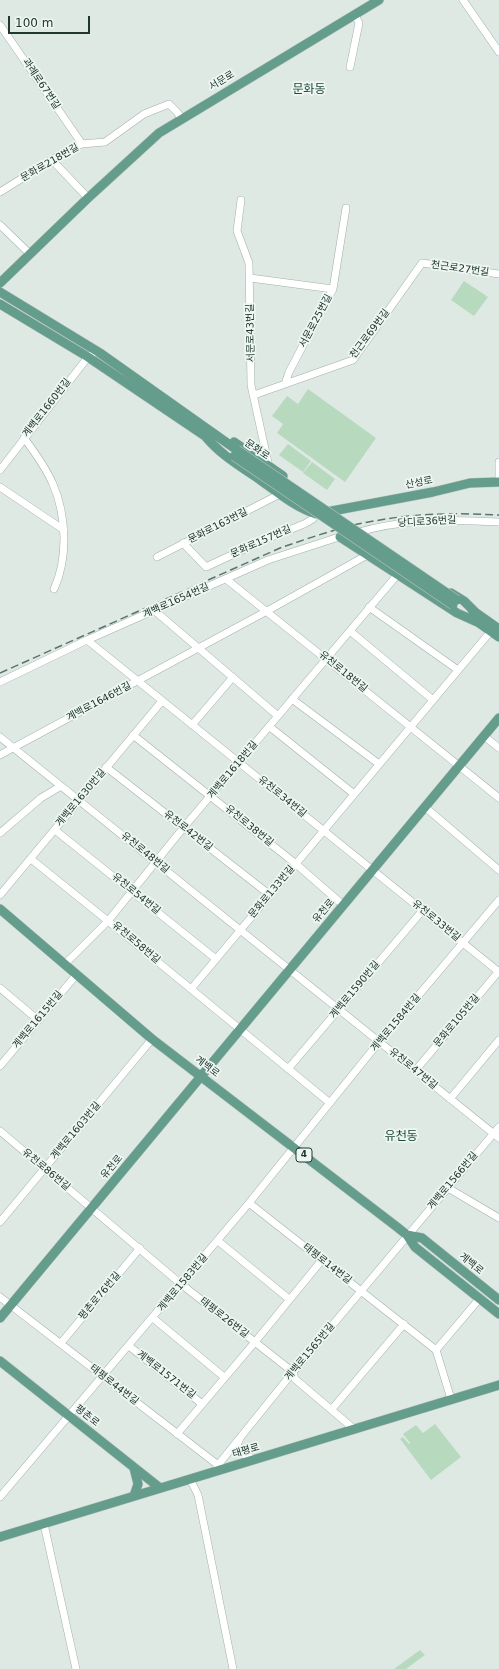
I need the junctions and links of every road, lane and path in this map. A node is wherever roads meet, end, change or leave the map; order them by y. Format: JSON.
{"nodes":[{"id":1,"x":379,"y":0,"type":"edge"},
{"id":2,"x":463,"y":0,"type":"edge"},
{"id":3,"x":355,"y":14,"type":"junction"},
{"id":4,"x":0,"y":25,"type":"edge"},
{"id":5,"x":499,"y":52,"type":"edge"},
{"id":6,"x":350,"y":68,"type":"dead end"},
{"id":7,"x":181,"y":118,"type":"junction"},
{"id":8,"x":82,"y":144,"type":"junction"},
{"id":9,"x":52,"y":160,"type":"junction"},
{"id":10,"x":0,"y":192,"type":"edge"},
{"id":11,"x":88,"y":198,"type":"junction"},
{"id":12,"x":241,"y":200,"type":"dead end"},
{"id":13,"x":346,"y":208,"type":"dead end"},
{"id":14,"x":0,"y":225,"type":"edge"},
{"id":15,"x":29,"y":253,"type":"junction"},
{"id":16,"x":422,"y":263,"type":"joint"},
{"id":17,"x":499,"y":274,"type":"edge"},
{"id":18,"x":250,"y":278,"type":"junction"},
{"id":19,"x":0,"y":283,"type":"edge"},
{"id":20,"x":333,"y":289,"type":"junction"},
{"id":21,"x":0,"y":292,"type":"edge"},
{"id":22,"x":0,"y":304,"type":"edge"},
{"id":23,"x":100,"y":353,"type":"junction"},
{"id":24,"x":88,"y":356,"type":"junction"},
{"id":25,"x":285,"y":384,"type":"junction"},
{"id":26,"x":254,"y":395,"type":"junction"},
{"id":27,"x":206,"y":437,"type":"junction"},
{"id":28,"x":24,"y":438,"type":"junction"},
{"id":29,"x":221,"y":439,"type":"junction"},
{"id":30,"x":235,"y":453,"type":"junction"},
{"id":31,"x":499,"y":462,"type":"edge"},
{"id":32,"x":269,"y":466,"type":"junction"},
{"id":33,"x":0,"y":470,"type":"edge"},
{"id":34,"x":499,"y":482,"type":"edge"},
{"id":35,"x":0,"y":487,"type":"edge"},
{"id":36,"x":280,"y":494,"type":"junction"},
{"id":37,"x":320,"y":503,"type":"junction"},
{"id":38,"x":343,"y":508,"type":"junction"},
{"id":39,"x":316,"y":514,"type":"junction"},
{"id":40,"x":499,"y":522,"type":"edge"},
{"id":41,"x":64,"y":530,"type":"junction"},
{"id":42,"x":356,"y":532,"type":"junction"},
{"id":43,"x":340,"y":537,"type":"junction"},
{"id":44,"x":183,"y":543,"type":"junction"},
{"id":45,"x":369,"y":554,"type":"junction"},
{"id":46,"x":157,"y":557,"type":"dead end"},
{"id":47,"x":398,"y":574,"type":"junction"},
{"id":48,"x":226,"y":579,"type":"junction"},
{"id":49,"x":54,"y":589,"type":"dead end"},
{"id":50,"x":369,"y":607,"type":"junction"},
{"id":51,"x":155,"y":611,"type":"junction"},
{"id":52,"x":267,"y":612,"type":"junction"},
{"id":53,"x":477,"y":618,"type":"junction"},
{"id":54,"x":495,"y":630,"type":"edge"},
{"id":55,"x":350,"y":631,"type":"junction"},
{"id":56,"x":499,"y":637,"type":"edge"},
{"id":57,"x":87,"y":640,"type":"junction"},
{"id":58,"x":198,"y":648,"type":"junction"},
{"id":59,"x":326,"y":659,"type":"junction"},
{"id":60,"x":458,"y":670,"type":"junction"},
{"id":61,"x":233,"y":677,"type":"junction"},
{"id":62,"x":0,"y":682,"type":"edge"},
{"id":63,"x":137,"y":682,"type":"junction"},
{"id":64,"x":292,"y":699,"type":"junction"},
{"id":65,"x":433,"y":700,"type":"junction"},
{"id":66,"x":162,"y":701,"type":"junction"},
{"id":67,"x":278,"y":716,"type":"junction"},
{"id":68,"x":499,"y":718,"type":"edge"},
{"id":69,"x":192,"y":725,"type":"junction"},
{"id":70,"x":270,"y":727,"type":"junction"},
{"id":71,"x":410,"y":727,"type":"junction"},
{"id":72,"x":133,"y":735,"type":"junction"},
{"id":73,"x":484,"y":736,"type":"junction"},
{"id":74,"x":0,"y":737,"type":"edge"},
{"id":75,"x":13,"y":748,"type":"junction"},
{"id":76,"x":499,"y":748,"type":"edge"},
{"id":77,"x":0,"y":755,"type":"edge"},
{"id":78,"x":239,"y":762,"type":"junction"},
{"id":79,"x":379,"y":764,"type":"junction"},
{"id":80,"x":459,"y":766,"type":"junction"},
{"id":81,"x":106,"y":767,"type":"junction"},
{"id":82,"x":61,"y":786,"type":"junction"},
{"id":83,"x":354,"y":794,"type":"junction"},
{"id":84,"x":212,"y":796,"type":"junction"},
{"id":85,"x":499,"y":798,"type":"edge"},
{"id":86,"x":79,"y":801,"type":"junction"},
{"id":87,"x":425,"y":807,"type":"junction"},
{"id":88,"x":184,"y":827,"type":"junction"},
{"id":89,"x":55,"y":830,"type":"junction"},
{"id":90,"x":324,"y":830,"type":"junction"},
{"id":91,"x":0,"y":833,"type":"edge"},
{"id":92,"x":31,"y":859,"type":"junction"},
{"id":93,"x":156,"y":862,"type":"junction"},
{"id":94,"x":296,"y":864,"type":"junction"},
{"id":95,"x":372,"y":870,"type":"junction"},
{"id":96,"x":499,"y":870,"type":"edge"},
{"id":97,"x":132,"y":891,"type":"junction"},
{"id":98,"x":0,"y":895,"type":"edge"},
{"id":99,"x":270,"y":895,"type":"junction"},
{"id":100,"x":499,"y":900,"type":"edge"},
{"id":101,"x":344,"y":905,"type":"junction"},
{"id":102,"x":0,"y":909,"type":"edge"},
{"id":103,"x":423,"y":910,"type":"junction"},
{"id":104,"x":108,"y":921,"type":"junction"},
{"id":105,"x":240,"y":930,"type":"junction"},
{"id":106,"x":464,"y":943,"type":"junction"},
{"id":107,"x":216,"y":959,"type":"junction"},
{"id":108,"x":65,"y":964,"type":"junction"},
{"id":109,"x":289,"y":970,"type":"junction"},
{"id":110,"x":499,"y":971,"type":"edge"},
{"id":111,"x":77,"y":974,"type":"junction"},
{"id":112,"x":0,"y":988,"type":"edge"},
{"id":113,"x":191,"y":989,"type":"junction"},
{"id":114,"x":339,"y":1009,"type":"junction"},
{"id":115,"x":38,"y":1020,"type":"junction"},
{"id":116,"x":239,"y":1030,"type":"junction"},
{"id":117,"x":152,"y":1039,"type":"junction"},
{"id":118,"x":499,"y":1040,"type":"edge"},
{"id":119,"x":379,"y":1042,"type":"junction"},
{"id":120,"x":0,"y":1066,"type":"edge"},
{"id":121,"x":288,"y":1069,"type":"junction"},
{"id":122,"x":415,"y":1071,"type":"junction"},
{"id":123,"x":201,"y":1076,"type":"junction"},
{"id":124,"x":450,"y":1099,"type":"junction"},
{"id":125,"x":330,"y":1103,"type":"junction"},
{"id":126,"x":499,"y":1128,"type":"edge"},
{"id":127,"x":0,"y":1131,"type":"edge"},
{"id":128,"x":496,"y":1136,"type":"edge"},
{"id":129,"x":295,"y":1148,"type":"junction"},
{"id":130,"x":45,"y":1169,"type":"junction"},
{"id":131,"x":448,"y":1188,"type":"junction"},
{"id":132,"x":249,"y":1203,"type":"junction"},
{"id":133,"x":92,"y":1208,"type":"junction"},
{"id":134,"x":499,"y":1218,"type":"edge"},
{"id":135,"x":0,"y":1222,"type":"edge"},
{"id":136,"x":408,"y":1235,"type":"junction"},
{"id":137,"x":218,"y":1241,"type":"junction"},
{"id":138,"x":140,"y":1248,"type":"junction"},
{"id":139,"x":322,"y":1260,"type":"junction"},
{"id":140,"x":182,"y":1284,"type":"junction"},
{"id":141,"x":362,"y":1291,"type":"junction"},
{"id":142,"x":0,"y":1297,"type":"edge"},
{"id":143,"x":480,"y":1298,"type":"junction"},
{"id":144,"x":289,"y":1299,"type":"junction"},
{"id":145,"x":499,"y":1300,"type":"edge"},
{"id":146,"x":11,"y":1305,"type":"junction"},
{"id":147,"x":499,"y":1314,"type":"edge"},
{"id":148,"x":0,"y":1318,"type":"edge"},
{"id":149,"x":153,"y":1318,"type":"junction"},
{"id":150,"x":404,"y":1324,"type":"junction"},
{"id":151,"x":255,"y":1342,"type":"junction"},
{"id":152,"x":60,"y":1343,"type":"junction"},
{"id":153,"x":129,"y":1346,"type":"junction"},
{"id":154,"x":436,"y":1350,"type":"junction"},
{"id":155,"x":0,"y":1361,"type":"edge"},
{"id":156,"x":293,"y":1372,"type":"junction"},
{"id":157,"x":103,"y":1377,"type":"junction"},
{"id":158,"x":224,"y":1377,"type":"junction"},
{"id":159,"x":499,"y":1385,"type":"edge"},
{"id":160,"x":451,"y":1399,"type":"junction"},
{"id":161,"x":202,"y":1404,"type":"junction"},
{"id":162,"x":332,"y":1409,"type":"junction"},
{"id":163,"x":68,"y":1415,"type":"junction"},
{"id":164,"x":354,"y":1429,"type":"junction"},
{"id":165,"x":177,"y":1434,"type":"junction"},
{"id":166,"x":240,"y":1438,"type":"junction"},
{"id":167,"x":256,"y":1459,"type":"junction"},
{"id":168,"x":134,"y":1468,"type":"junction"},
{"id":169,"x":216,"y":1468,"type":"junction"},
{"id":170,"x":190,"y":1479,"type":"junction"},
{"id":171,"x":160,"y":1488,"type":"junction"},
{"id":172,"x":134,"y":1496,"type":"junction"},
{"id":173,"x":0,"y":1497,"type":"edge"},
{"id":174,"x":44,"y":1524,"type":"junction"},
{"id":175,"x":0,"y":1537,"type":"edge"},
{"id":176,"x":76,"y":1669,"type":"edge"},
{"id":177,"x":232,"y":1669,"type":"edge"}],
"edges":[{"from":1,"to":3,"type":"main road","name":"서문로"},
{"from":2,"to":5,"type":"street"},
{"from":3,"to":6,"type":"street"},
{"from":3,"to":7,"type":"main road","name":"서문로"},
{"from":4,"to":8,"type":"street","name":"과례로67번길"},
{"from":7,"to":8,"type":"street","name":"문화로218번길"},
{"from":7,"to":11,"type":"main road","name":"서문로"},
{"from":8,"to":9,"type":"street","name":"문화로218번길"},
{"from":9,"to":10,"type":"street","name":"문화로218번길"},
{"from":9,"to":11,"type":"street"},
{"from":11,"to":15,"type":"main road","name":"서문로"},
{"from":12,"to":18,"type":"street","name":"서문로43번길"},
{"from":13,"to":20,"type":"street","name":"서문로25번길"},
{"from":14,"to":15,"type":"street"},
{"from":15,"to":19,"type":"main road","name":"서문로"},
{"from":16,"to":17,"type":"street","name":"천근로27번길"},
{"from":16,"to":25,"type":"street","name":"천근로69번길"},
{"from":18,"to":20,"type":"street"},
{"from":18,"to":26,"type":"street","name":"서문로43번길"},
{"from":20,"to":25,"type":"street","name":"서문로25번길"},
{"from":21,"to":23,"type":"main road","name":"문화로"},
{"from":22,"to":24,"type":"main road","name":"문화로"},
{"from":23,"to":24,"type":"street"},
{"from":23,"to":29,"type":"main road","name":"문화로"},
{"from":24,"to":27,"type":"main road","name":"문화로"},
{"from":24,"to":28,"type":"street","name":"계백로1660번길"},
{"from":25,"to":26,"type":"street","name":"천근로69번길"},
{"from":26,"to":32,"type":"street","name":"서문로43번길"},
{"from":27,"to":30,"type":"main road","name":"문화로"},
{"from":27,"to":36,"type":"main road"},
{"from":28,"to":33,"type":"street","name":"계백로1660번길"},
{"from":28,"to":41,"type":"street"},
{"from":29,"to":30,"type":"main road","name":"문화로"},
{"from":29,"to":32,"type":"main road"},
{"from":30,"to":53,"type":"main road","name":"문화로","bridge":true},
{"from":31,"to":34,"type":"street"},
{"from":32,"to":37,"type":"main road"},
{"from":34,"to":38,"type":"main road","name":"산성로"},
{"from":35,"to":41,"type":"street"},
{"from":36,"to":39,"type":"main road"},
{"from":36,"to":44,"type":"street","name":"문화로163번길"},
{"from":37,"to":38,"type":"main road"},
{"from":37,"to":39,"type":"street"},
{"from":38,"to":39,"type":"main road","name":"산성로"},
{"from":39,"to":44,"type":"street","name":"문화로157번길"},
{"from":40,"to":42,"type":"street","name":"당디로36번길"},
{"from":41,"to":49,"type":"street"},
{"from":42,"to":43,"type":"street","name":"계백로1654번길"},
{"from":42,"to":53,"type":"main road"},
{"from":43,"to":45,"type":"main road"},
{"from":43,"to":48,"type":"street","name":"계백로1654번길"},
{"from":44,"to":46,"type":"street","name":"문화로163번길"},
{"from":45,"to":47,"type":"main road"},
{"from":45,"to":52,"type":"street","name":"계백로1646번길"},
{"from":47,"to":50,"type":"street","name":"계백로1618번길"},
{"from":47,"to":53,"type":"main road"},
{"from":48,"to":51,"type":"street","name":"계백로1654번길"},
{"from":48,"to":52,"type":"street","name":"유천로18번길"},
{"from":50,"to":55,"type":"street","name":"계백로1618번길"},
{"from":50,"to":60,"type":"street"},
{"from":51,"to":57,"type":"street","name":"계백로1654번길"},
{"from":51,"to":58,"type":"street"},
{"from":52,"to":58,"type":"street","name":"계백로1646번길"},
{"from":52,"to":59,"type":"street","name":"유천로18번길"},
{"from":53,"to":54,"type":"main road","name":"문화로"},
{"from":54,"to":56,"type":"main road","name":"문화로"},
{"from":54,"to":60,"type":"street","name":"문화로133번길"},
{"from":55,"to":59,"type":"street","name":"계백로1618번길"},
{"from":55,"to":65,"type":"street"},
{"from":57,"to":62,"type":"street","name":"계백로1654번길"},
{"from":57,"to":63,"type":"street","name":"유천로34번길"},
{"from":58,"to":61,"type":"street"},
{"from":58,"to":63,"type":"street","name":"계백로1646번길"},
{"from":59,"to":64,"type":"street","name":"계백로1618번길"},
{"from":59,"to":71,"type":"street","name":"유천로18번길"},
{"from":60,"to":65,"type":"street","name":"문화로133번길"},
{"from":61,"to":67,"type":"street"},
{"from":61,"to":69,"type":"street"},
{"from":63,"to":66,"type":"street","name":"유천로34번길"},
{"from":63,"to":75,"type":"street","name":"계백로1646번길"},
{"from":64,"to":67,"type":"street","name":"계백로1618번길"},
{"from":64,"to":79,"type":"street"},
{"from":65,"to":71,"type":"street","name":"문화로133번길"},
{"from":66,"to":69,"type":"street","name":"유천로34번길"},
{"from":66,"to":72,"type":"street","name":"계백로1630번길"},
{"from":67,"to":70,"type":"street","name":"계백로1618번길"},
{"from":68,"to":73,"type":"main road","name":"유천로"},
{"from":69,"to":78,"type":"street","name":"유천로34번길"},
{"from":70,"to":78,"type":"street","name":"계백로1618번길"},
{"from":70,"to":83,"type":"street"},
{"from":71,"to":79,"type":"street","name":"문화로133번길"},
{"from":71,"to":80,"type":"street","name":"유천로18번길"},
{"from":72,"to":81,"type":"street","name":"계백로1630번길"},
{"from":72,"to":84,"type":"street","name":"유천로38번길"},
{"from":73,"to":76,"type":"street"},
{"from":73,"to":80,"type":"main road","name":"유천로"},
{"from":74,"to":75,"type":"street","name":"유천로48번길"},
{"from":75,"to":77,"type":"street","name":"계백로1646번길"},
{"from":75,"to":82,"type":"street","name":"유천로48번길"},
{"from":78,"to":84,"type":"street","name":"계백로1618번길"},
{"from":78,"to":90,"type":"street","name":"유천로34번길"},
{"from":79,"to":83,"type":"street","name":"문화로133번길"},
{"from":80,"to":85,"type":"street","name":"유천로18번길"},
{"from":80,"to":87,"type":"main road","name":"유천로"},
{"from":81,"to":86,"type":"street","name":"계백로1630번길"},
{"from":81,"to":88,"type":"street","name":"유천로42번길"},
{"from":82,"to":86,"type":"street","name":"유천로48번길"},
{"from":82,"to":91,"type":"street"},
{"from":83,"to":90,"type":"street","name":"문화로133번길"},
{"from":84,"to":88,"type":"street","name":"계백로1618번길"},
{"from":84,"to":94,"type":"street","name":"유천로38번길"},
{"from":86,"to":89,"type":"street","name":"계백로1630번길"},
{"from":86,"to":93,"type":"street","name":"유천로48번길"},
{"from":87,"to":95,"type":"main road","name":"유천로"},
{"from":87,"to":96,"type":"street"},
{"from":88,"to":93,"type":"street","name":"계백로1618번길"},
{"from":88,"to":99,"type":"street","name":"유천로42번길"},
{"from":89,"to":92,"type":"street","name":"계백로1630번길"},
{"from":89,"to":97,"type":"street","name":"유천로54번길"},
{"from":90,"to":94,"type":"street","name":"문화로133번길"},
{"from":90,"to":95,"type":"street","name":"유천로34번길"},
{"from":92,"to":98,"type":"street","name":"계백로1630번길"},
{"from":92,"to":104,"type":"street","name":"유천로58번길"},
{"from":93,"to":97,"type":"street","name":"계백로1618번길"},
{"from":93,"to":105,"type":"street","name":"유천로48번길"},
{"from":94,"to":99,"type":"street","name":"문화로133번길"},
{"from":94,"to":101,"type":"street","name":"유천로38번길"},
{"from":95,"to":101,"type":"main road","name":"유천로"},
{"from":95,"to":103,"type":"street","name":"유천로33번길"},
{"from":97,"to":104,"type":"street","name":"계백로1618번길"},
{"from":97,"to":107,"type":"street","name":"유천로54번길"},
{"from":99,"to":105,"type":"street","name":"문화로133번길"},
{"from":100,"to":106,"type":"street","name":"계백로1584번길"},
{"from":101,"to":109,"type":"main road","name":"유천로"},
{"from":102,"to":108,"type":"main road","name":"계백로","number":"4"},
{"from":103,"to":106,"type":"street","name":"유천로33번길"},
{"from":103,"to":114,"type":"street","name":"계백로1590번길"},
{"from":104,"to":108,"type":"street","name":"계백로1618번길"},
{"from":104,"to":113,"type":"street","name":"유천로58번길"},
{"from":105,"to":107,"type":"street","name":"문화로133번길"},
{"from":105,"to":109,"type":"street","name":"유천로48번길"},
{"from":106,"to":110,"type":"street","name":"유천로33번길"},
{"from":106,"to":119,"type":"street","name":"계백로1584번길"},
{"from":107,"to":113,"type":"street","name":"문화로133번길"},
{"from":108,"to":111,"type":"main road","name":"계백로","number":"4"},
{"from":109,"to":114,"type":"street","name":"유천로47번길"},
{"from":109,"to":116,"type":"main road","name":"유천로"},
{"from":110,"to":122,"type":"street","name":"문화로105번길"},
{"from":111,"to":115,"type":"street","name":"계백로1615번길"},
{"from":111,"to":117,"type":"main road","name":"계백로","number":"4"},
{"from":112,"to":115,"type":"street"},
{"from":113,"to":116,"type":"street","name":"유천로58번길"},
{"from":114,"to":119,"type":"street","name":"유천로47번길"},
{"from":114,"to":121,"type":"street","name":"계백로1590번길"},
{"from":115,"to":120,"type":"street","name":"계백로1615번길"},
{"from":116,"to":121,"type":"street"},
{"from":116,"to":123,"type":"main road","name":"유천로"},
{"from":117,"to":123,"type":"main road","name":"계백로","number":"4"},
{"from":117,"to":130,"type":"street","name":"계백로1603번길"},
{"from":118,"to":124,"type":"street"},
{"from":119,"to":122,"type":"street","name":"유천로47번길"},
{"from":119,"to":125,"type":"street","name":"계백로1584번길"},
{"from":121,"to":125,"type":"street"},
{"from":122,"to":124,"type":"street","name":"유천로47번길"},
{"from":123,"to":129,"type":"main road","name":"계백로","number":"4"},
{"from":123,"to":133,"type":"main road","name":"유천로"},
{"from":124,"to":128,"type":"street","name":"유천로47번길"},
{"from":125,"to":129,"type":"street","name":"계백로1584번길"},
{"from":126,"to":128,"type":"street","name":"계백로1566번길"},
{"from":127,"to":130,"type":"street","name":"유천로86번길"},
{"from":128,"to":131,"type":"street","name":"계백로1566번길"},
{"from":129,"to":132,"type":"street","name":"계백로1583번길"},
{"from":129,"to":136,"type":"main road","name":"계백로","number":"4"},
{"from":130,"to":133,"type":"street","name":"유천로86번길"},
{"from":130,"to":135,"type":"street","name":"계백로1603번길"},
{"from":131,"to":134,"type":"street"},
{"from":131,"to":136,"type":"street","name":"계백로1566번길"},
{"from":132,"to":137,"type":"street","name":"계백로1583번길"},
{"from":132,"to":139,"type":"street","name":"태평로14번길"},
{"from":133,"to":138,"type":"street","name":"태평로26번길"},
{"from":133,"to":146,"type":"main road","name":"유천로"},
{"from":136,"to":141,"type":"street","name":"계백로1565번길"},
{"from":136,"to":143,"type":"main road","name":"계백로","number":"4"},
{"from":136,"to":145,"type":"main road","name":"계백로","number":"4"},
{"from":137,"to":140,"type":"street","name":"계백로1583번길"},
{"from":137,"to":144,"type":"street"},
{"from":138,"to":140,"type":"street","name":"태평로26번길"},
{"from":138,"to":152,"type":"street","name":"평촌로76번길"},
{"from":139,"to":141,"type":"street","name":"태평로14번길"},
{"from":139,"to":144,"type":"street","name":"계백로1571번길"},
{"from":140,"to":149,"type":"street","name":"계백로1583번길"},
{"from":140,"to":151,"type":"street","name":"태평로26번길"},
{"from":141,"to":150,"type":"street","name":"태평로14번길"},
{"from":141,"to":156,"type":"street","name":"계백로1565번길"},
{"from":142,"to":146,"type":"street","name":"태평로44번길"},
{"from":143,"to":147,"type":"main road","name":"계백로","number":"4"},
{"from":143,"to":154,"type":"street"},
{"from":144,"to":151,"type":"street","name":"계백로1571번길"},
{"from":146,"to":148,"type":"main road","name":"유천로"},
{"from":146,"to":152,"type":"street","name":"태평로44번길"},
{"from":149,"to":153,"type":"street","name":"계백로1583번길"},
{"from":149,"to":158,"type":"street"},
{"from":150,"to":154,"type":"street","name":"태평로14번길"},
{"from":150,"to":162,"type":"street"},
{"from":151,"to":156,"type":"street","name":"태평로26번길"},
{"from":151,"to":158,"type":"street","name":"계백로1571번길"},
{"from":152,"to":157,"type":"street","name":"태평로44번길"},
{"from":153,"to":157,"type":"street","name":"계백로1583번길"},
{"from":153,"to":161,"type":"street","name":"계백로1571번길"},
{"from":154,"to":160,"type":"street"},
{"from":155,"to":163,"type":"main road","name":"평촌로"},
{"from":156,"to":162,"type":"street","name":"태평로26번길"},
{"from":156,"to":166,"type":"street","name":"계백로1565번길"},
{"from":157,"to":163,"type":"street","name":"계백로1583번길"},
{"from":157,"to":165,"type":"street","name":"태평로44번길"},
{"from":158,"to":161,"type":"street","name":"계백로1571번길"},
{"from":159,"to":160,"type":"main road","name":"태평로"},
{"from":160,"to":164,"type":"main road","name":"태평로"},
{"from":161,"to":165,"type":"street","name":"계백로1571번길"},
{"from":162,"to":164,"type":"street","name":"태평로26번길"},
{"from":163,"to":168,"type":"main road","name":"평촌로"},
{"from":163,"to":173,"type":"street","name":"계백로1583번길"},
{"from":164,"to":167,"type":"main road","name":"태평로"},
{"from":165,"to":169,"type":"street","name":"태평로44번길"},
{"from":166,"to":167,"type":"street"},
{"from":166,"to":169,"type":"street","name":"계백로1565번길"},
{"from":167,"to":169,"type":"main road","name":"태평로"},
{"from":168,"to":171,"type":"main road","name":"평촌로"},
{"from":168,"to":172,"type":"main road"},
{"from":169,"to":170,"type":"main road","name":"태평로"},
{"from":170,"to":171,"type":"main road","name":"태평로"},
{"from":170,"to":177,"type":"street"},
{"from":171,"to":172,"type":"main road","name":"태평로"},
{"from":172,"to":174,"type":"main road","name":"태평로"},
{"from":174,"to":175,"type":"main road","name":"태평로"},
{"from":174,"to":176,"type":"street"}]}
